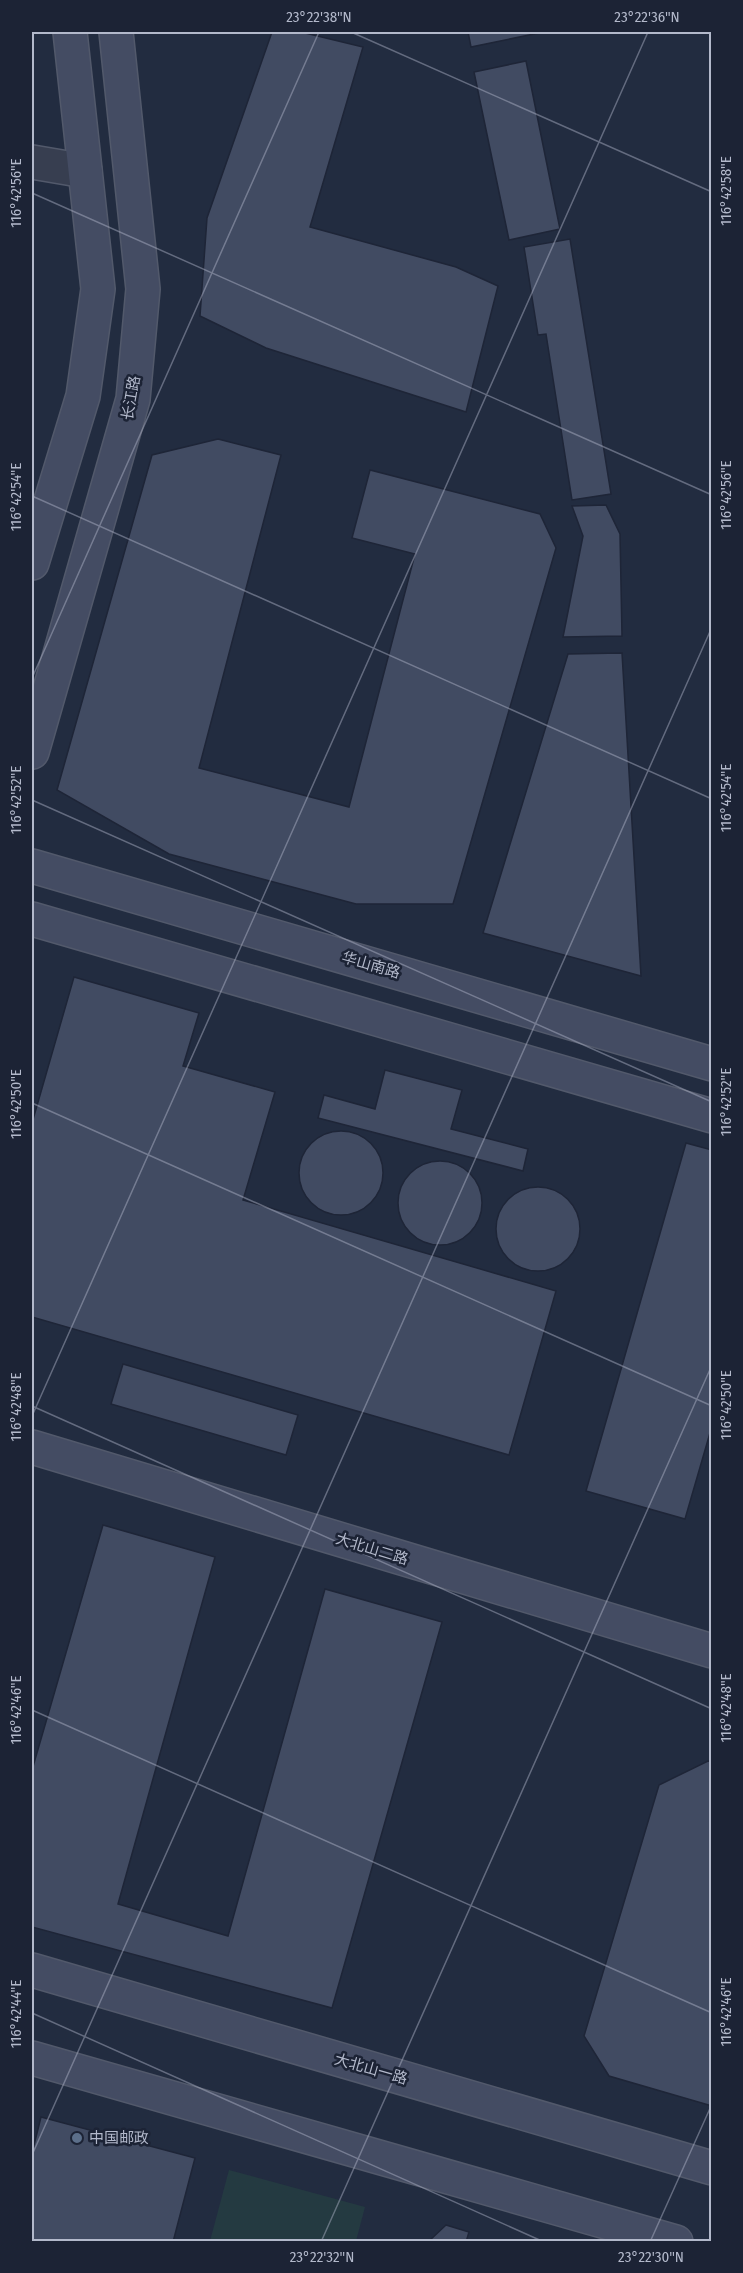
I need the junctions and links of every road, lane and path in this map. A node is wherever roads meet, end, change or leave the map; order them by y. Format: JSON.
{"nodes":[{"id":1,"x":70,"y":32,"type":"edge"},
{"id":2,"x":116,"y":32,"type":"edge"},
{"id":3,"x":32,"y":162,"type":"edge"},
{"id":4,"x":84,"y":171,"type":"junction"},
{"id":5,"x":32,"y":563,"type":"edge"},
{"id":6,"x":32,"y":752,"type":"edge"},
{"id":7,"x":32,"y":866,"type":"edge"},
{"id":8,"x":32,"y":919,"type":"edge"},
{"id":9,"x":711,"y":1064,"type":"edge"},
{"id":10,"x":711,"y":1116,"type":"edge"},
{"id":11,"x":32,"y":1447,"type":"edge"},
{"id":12,"x":711,"y":1651,"type":"edge"},
{"id":13,"x":32,"y":1970,"type":"edge"},
{"id":14,"x":32,"y":2058,"type":"edge"},
{"id":15,"x":711,"y":2168,"type":"edge"},
{"id":16,"x":676,"y":2241,"type":"edge"}],
"edges":[{"from":1,"to":4,"type":"street"},
{"from":2,"to":6,"type":"street","name":"长江路"},
{"from":3,"to":4,"type":"street"},
{"from":4,"to":5,"type":"street"},
{"from":7,"to":9,"type":"street","name":"华山南路"},
{"from":8,"to":10,"type":"street"},
{"from":11,"to":12,"type":"street","name":"大北山二路"},
{"from":13,"to":15,"type":"street","name":"大北山一路"},
{"from":14,"to":16,"type":"street"}]}
